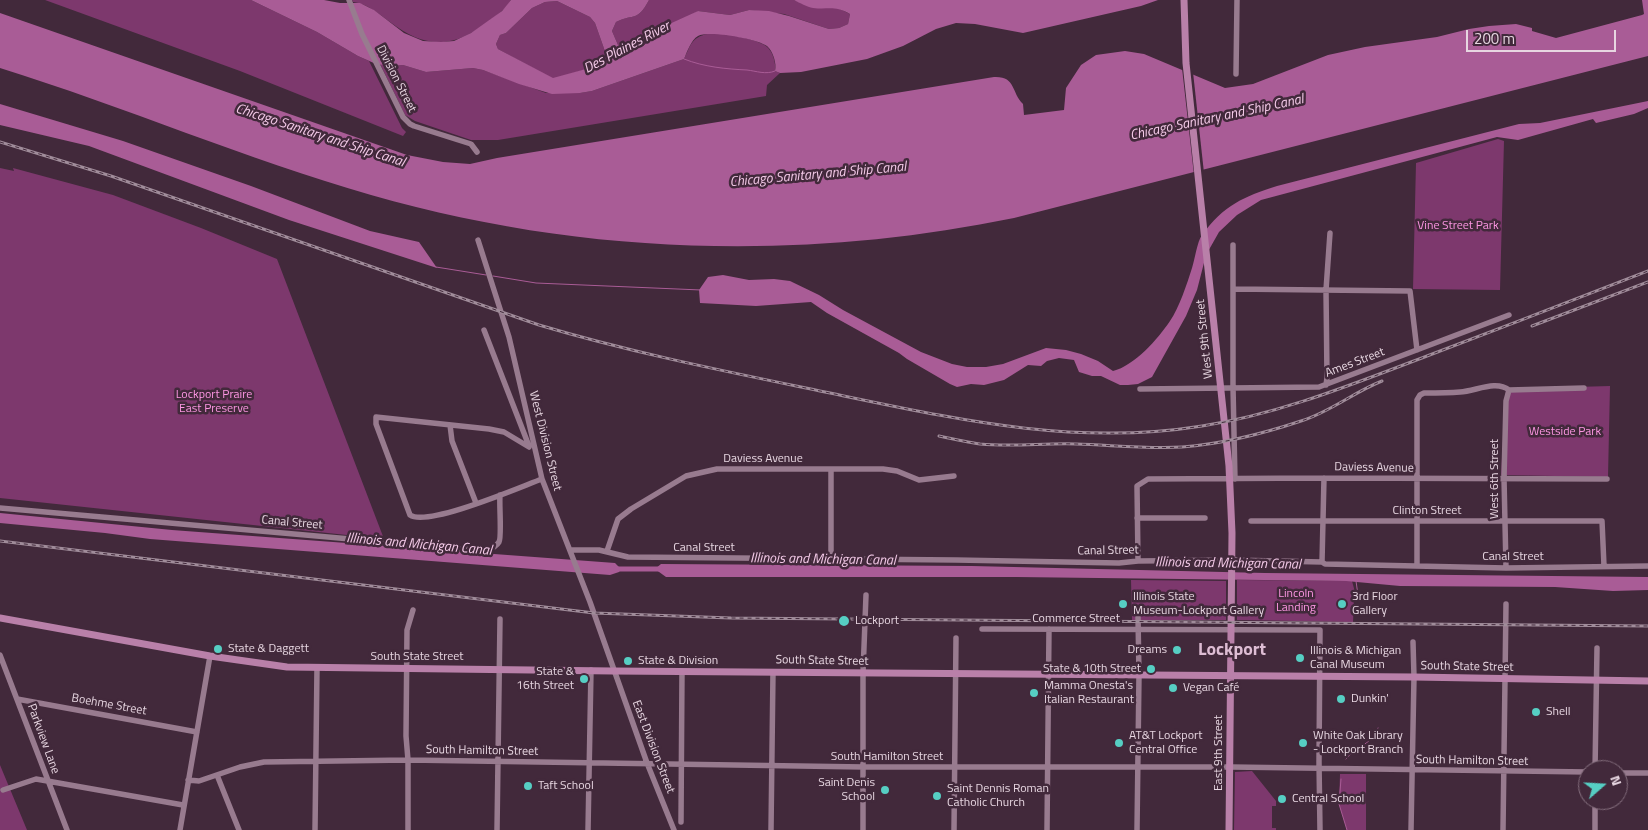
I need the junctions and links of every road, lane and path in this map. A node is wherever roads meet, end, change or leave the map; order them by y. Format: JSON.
{"nodes":[{"id":1,"x":349,"y":0,"type":"edge"},
{"id":2,"x":1184,"y":0,"type":"edge"},
{"id":3,"x":1237,"y":0,"type":"edge"},
{"id":4,"x":1236,"y":74,"type":"dead end"},
{"id":5,"x":477,"y":152,"type":"dead end"},
{"id":6,"x":1330,"y":233,"type":"dead end"},
{"id":7,"x":478,"y":240,"type":"dead end"},
{"id":8,"x":1233,"y":245,"type":"dead end"},
{"id":9,"x":1233,"y":289,"type":"junction"},
{"id":10,"x":1326,"y":290,"type":"junction"},
{"id":11,"x":1508,"y":315,"type":"dead end"},
{"id":12,"x":484,"y":330,"type":"dead end"},
{"id":13,"x":1417,"y":350,"type":"junction"},
{"id":14,"x":1326,"y":385,"type":"junction"},
{"id":15,"x":1233,"y":387,"type":"junction"},
{"id":16,"x":1584,"y":388,"type":"dead end"},
{"id":17,"x":1140,"y":389,"type":"dead end"},
{"id":18,"x":1510,"y":390,"type":"junction"},
{"id":19,"x":450,"y":425,"type":"junction"},
{"id":20,"x":529,"y":447,"type":"junction"},
{"id":21,"x":538,"y":455,"type":"junction"},
{"id":22,"x":831,"y":470,"type":"junction"},
{"id":23,"x":954,"y":476,"type":"dead end"},
{"id":24,"x":542,"y":478,"type":"junction"},
{"id":25,"x":1324,"y":478,"type":"junction"},
{"id":26,"x":1504,"y":478,"type":"junction"},
{"id":27,"x":1235,"y":479,"type":"junction"},
{"id":28,"x":1417,"y":479,"type":"junction"},
{"id":29,"x":1607,"y":479,"type":"dead end"},
{"id":30,"x":500,"y":495,"type":"junction"},
{"id":31,"x":476,"y":503,"type":"junction"},
{"id":32,"x":0,"y":508,"type":"edge"},
{"id":33,"x":1138,"y":518,"type":"junction"},
{"id":34,"x":1205,"y":518,"type":"dead end"},
{"id":35,"x":1251,"y":521,"type":"dead end"},
{"id":36,"x":1323,"y":521,"type":"junction"},
{"id":37,"x":1416,"y":521,"type":"junction"},
{"id":38,"x":1505,"y":521,"type":"junction"},
{"id":39,"x":570,"y":552,"type":"junction"},
{"id":40,"x":607,"y":552,"type":"junction"},
{"id":41,"x":830,"y":559,"type":"junction"},
{"id":42,"x":1232,"y":560,"type":"junction"},
{"id":43,"x":1138,"y":561,"type":"junction"},
{"id":44,"x":1322,"y":562,"type":"junction"},
{"id":45,"x":1416,"y":566,"type":"junction"},
{"id":46,"x":1604,"y":566,"type":"junction"},
{"id":47,"x":1648,"y":566,"type":"edge"},
{"id":48,"x":1506,"y":568,"type":"junction"},
{"id":49,"x":866,"y":595,"type":"dead end"},
{"id":50,"x":1506,"y":604,"type":"dead end"},
{"id":51,"x":413,"y":610,"type":"dead end"},
{"id":52,"x":1138,"y":617,"type":"dead end"},
{"id":53,"x":0,"y":618,"type":"edge"},
{"id":54,"x":500,"y":619,"type":"dead end"},
{"id":55,"x":982,"y":629,"type":"dead end"},
{"id":56,"x":1049,"y":629,"type":"junction"},
{"id":57,"x":1138,"y":629,"type":"junction"},
{"id":58,"x":1231,"y":629,"type":"junction"},
{"id":59,"x":956,"y":638,"type":"dead end"},
{"id":60,"x":1413,"y":642,"type":"dead end"},
{"id":61,"x":1597,"y":648,"type":"dead end"},
{"id":62,"x":0,"y":655,"type":"edge"},
{"id":63,"x":210,"y":656,"type":"junction"},
{"id":64,"x":317,"y":668,"type":"junction"},
{"id":65,"x":407,"y":668,"type":"junction"},
{"id":66,"x":499,"y":669,"type":"junction"},
{"id":67,"x":591,"y":670,"type":"junction"},
{"id":68,"x":614,"y":671,"type":"junction"},
{"id":69,"x":682,"y":671,"type":"junction"},
{"id":70,"x":773,"y":672,"type":"junction"},
{"id":71,"x":863,"y":673,"type":"junction"},
{"id":72,"x":955,"y":674,"type":"junction"},
{"id":73,"x":1047,"y":674,"type":"junction"},
{"id":74,"x":1139,"y":675,"type":"junction"},
{"id":75,"x":1231,"y":676,"type":"junction"},
{"id":76,"x":1319,"y":677,"type":"junction"},
{"id":77,"x":1414,"y":677,"type":"junction"},
{"id":78,"x":1505,"y":678,"type":"junction"},
{"id":79,"x":1596,"y":681,"type":"junction"},
{"id":80,"x":1648,"y":681,"type":"edge"},
{"id":81,"x":17,"y":699,"type":"junction"},
{"id":82,"x":197,"y":732,"type":"junction"},
{"id":83,"x":408,"y":760,"type":"junction"},
{"id":84,"x":1596,"y":760,"type":"edge"},
{"id":85,"x":316,"y":761,"type":"junction"},
{"id":86,"x":498,"y":762,"type":"junction"},
{"id":87,"x":590,"y":763,"type":"junction"},
{"id":88,"x":647,"y":764,"type":"junction"},
{"id":89,"x":682,"y":764,"type":"junction"},
{"id":90,"x":772,"y":766,"type":"junction"},
{"id":91,"x":1047,"y":766,"type":"junction"},
{"id":92,"x":864,"y":767,"type":"junction"},
{"id":93,"x":955,"y":767,"type":"junction"},
{"id":94,"x":1138,"y":767,"type":"junction"},
{"id":95,"x":1231,"y":767,"type":"junction"},
{"id":96,"x":1319,"y":768,"type":"junction"},
{"id":97,"x":1412,"y":770,"type":"junction"},
{"id":98,"x":1503,"y":771,"type":"junction"},
{"id":99,"x":1578,"y":772,"type":"edge"},
{"id":100,"x":1628,"y":773,"type":"edge"},
{"id":101,"x":1648,"y":773,"type":"edge"},
{"id":102,"x":217,"y":775,"type":"junction"},
{"id":103,"x":188,"y":780,"type":"junction"},
{"id":104,"x":48,"y":781,"type":"junction"},
{"id":105,"x":3,"y":790,"type":"dead end"},
{"id":106,"x":183,"y":805,"type":"junction"},
{"id":107,"x":1595,"y":810,"type":"edge"},
{"id":108,"x":681,"y":822,"type":"dead end"},
{"id":109,"x":67,"y":830,"type":"edge"},
{"id":110,"x":180,"y":830,"type":"edge"},
{"id":111,"x":239,"y":830,"type":"edge"},
{"id":112,"x":315,"y":830,"type":"edge"},
{"id":113,"x":408,"y":830,"type":"edge"},
{"id":114,"x":497,"y":830,"type":"edge"},
{"id":115,"x":588,"y":830,"type":"edge"},
{"id":116,"x":674,"y":830,"type":"edge"},
{"id":117,"x":771,"y":830,"type":"edge"},
{"id":118,"x":863,"y":830,"type":"edge"},
{"id":119,"x":954,"y":830,"type":"edge"},
{"id":120,"x":1047,"y":830,"type":"edge"},
{"id":121,"x":1138,"y":830,"type":"edge"},
{"id":122,"x":1230,"y":830,"type":"edge"},
{"id":123,"x":1320,"y":830,"type":"edge"},
{"id":124,"x":1411,"y":830,"type":"edge"},
{"id":125,"x":1503,"y":830,"type":"edge"},
{"id":126,"x":1595,"y":830,"type":"edge"}],
"edges":[{"from":1,"to":5,"type":"street","name":"Division Street"},
{"from":2,"to":42,"type":"main road","name":"West 9th Street"},
{"from":3,"to":4,"type":"street"},
{"from":6,"to":10,"type":"street"},
{"from":7,"to":21,"type":"street","name":"West Division Street"},
{"from":8,"to":9,"type":"street","name":"West 9th Street"},
{"from":9,"to":10,"type":"street"},
{"from":9,"to":15,"type":"street","name":"West 9th Street"},
{"from":10,"to":13,"type":"street"},
{"from":10,"to":14,"type":"street"},
{"from":11,"to":13,"type":"street","name":"Ames Street"},
{"from":12,"to":20,"type":"street"},
{"from":13,"to":14,"type":"street","name":"Ames Street"},
{"from":14,"to":15,"type":"street","name":"Ames Street"},
{"from":15,"to":17,"type":"street","name":"Ames Street"},
{"from":15,"to":27,"type":"street","name":"West 9th Street"},
{"from":16,"to":18,"type":"street"},
{"from":18,"to":26,"type":"street","name":"West 6th Street"},
{"from":18,"to":28,"type":"street"},
{"from":19,"to":20,"type":"street"},
{"from":19,"to":31,"type":"street"},
{"from":19,"to":31,"type":"street"},
{"from":20,"to":21,"type":"street"},
{"from":21,"to":24,"type":"street","name":"West Division Street"},
{"from":22,"to":23,"type":"street","name":"Daviess Avenue"},
{"from":22,"to":40,"type":"street","name":"Daviess Avenue"},
{"from":22,"to":41,"type":"street"},
{"from":24,"to":30,"type":"street"},
{"from":24,"to":39,"type":"street","name":"West Division Street"},
{"from":25,"to":27,"type":"street","name":"Daviess Avenue"},
{"from":25,"to":28,"type":"street","name":"Daviess Avenue"},
{"from":25,"to":36,"type":"street"},
{"from":26,"to":28,"type":"street","name":"Daviess Avenue"},
{"from":26,"to":29,"type":"street","name":"Daviess Avenue"},
{"from":26,"to":38,"type":"street","name":"West 6th Street"},
{"from":27,"to":33,"type":"street","name":"Daviess Avenue"},
{"from":28,"to":37,"type":"street"},
{"from":30,"to":31,"type":"street"},
{"from":30,"to":32,"type":"street","name":"Canal Street"},
{"from":33,"to":34,"type":"street"},
{"from":33,"to":43,"type":"street"},
{"from":35,"to":36,"type":"street","name":"Clinton Street"},
{"from":36,"to":37,"type":"street","name":"Clinton Street"},
{"from":36,"to":44,"type":"street"},
{"from":37,"to":38,"type":"street","name":"Clinton Street"},
{"from":37,"to":45,"type":"street"},
{"from":38,"to":46,"type":"street","name":"Clinton Street"},
{"from":38,"to":48,"type":"street","name":"West 6th Street"},
{"from":39,"to":40,"type":"street","name":"Canal Street"},
{"from":39,"to":68,"type":"street","name":"West Division Street"},
{"from":40,"to":41,"type":"street","name":"Canal Street"},
{"from":41,"to":43,"type":"street","name":"Canal Street"},
{"from":42,"to":43,"type":"street","name":"Canal Street"},
{"from":42,"to":44,"type":"street","name":"Canal Street"},
{"from":42,"to":58,"type":"main road","name":"West 9th Street"},
{"from":44,"to":45,"type":"street","name":"Canal Street"},
{"from":45,"to":48,"type":"street","name":"Canal Street"},
{"from":46,"to":47,"type":"street","name":"Canal Street"},
{"from":46,"to":48,"type":"street","name":"Canal Street"},
{"from":49,"to":71,"type":"street"},
{"from":50,"to":78,"type":"street"},
{"from":51,"to":65,"type":"street"},
{"from":52,"to":57,"type":"street"},
{"from":53,"to":63,"type":"main road","name":"South State Street"},
{"from":54,"to":66,"type":"street"},
{"from":55,"to":56,"type":"street","name":"Commerce Street"},
{"from":56,"to":57,"type":"street","name":"Commerce Street"},
{"from":56,"to":73,"type":"street"},
{"from":57,"to":58,"type":"street","name":"Commerce Street"},
{"from":57,"to":74,"type":"street"},
{"from":58,"to":75,"type":"main road","name":"West 9th Street"},
{"from":58,"to":76,"type":"street","name":"Commerce Street"},
{"from":59,"to":72,"type":"street"},
{"from":60,"to":77,"type":"street"},
{"from":61,"to":79,"type":"street"},
{"from":62,"to":81,"type":"street","name":"Parkview Lane"},
{"from":63,"to":64,"type":"main road","name":"South State Street"},
{"from":63,"to":82,"type":"street"},
{"from":64,"to":65,"type":"main road","name":"South State Street"},
{"from":64,"to":85,"type":"street"},
{"from":65,"to":66,"type":"main road","name":"South State Street"},
{"from":65,"to":83,"type":"street"},
{"from":66,"to":67,"type":"main road","name":"South State Street"},
{"from":66,"to":86,"type":"street"},
{"from":67,"to":68,"type":"main road","name":"South State Street"},
{"from":67,"to":87,"type":"street"},
{"from":68,"to":69,"type":"main road","name":"South State Street"},
{"from":68,"to":88,"type":"street","name":"East Division Street"},
{"from":69,"to":70,"type":"main road","name":"South State Street"},
{"from":69,"to":89,"type":"street"},
{"from":70,"to":71,"type":"main road","name":"South State Street"},
{"from":70,"to":90,"type":"street"},
{"from":71,"to":72,"type":"main road","name":"South State Street"},
{"from":71,"to":92,"type":"street"},
{"from":72,"to":73,"type":"main road","name":"South State Street"},
{"from":72,"to":93,"type":"street"},
{"from":73,"to":74,"type":"main road","name":"South State Street"},
{"from":73,"to":91,"type":"street"},
{"from":74,"to":75,"type":"main road","name":"South State Street"},
{"from":74,"to":94,"type":"street"},
{"from":75,"to":76,"type":"main road","name":"South State Street"},
{"from":75,"to":95,"type":"main road","name":"East 9th Street"},
{"from":76,"to":77,"type":"main road","name":"South State Street"},
{"from":76,"to":96,"type":"street"},
{"from":77,"to":78,"type":"main road","name":"South State Street"},
{"from":77,"to":97,"type":"street"},
{"from":78,"to":79,"type":"main road","name":"South State Street"},
{"from":78,"to":98,"type":"street"},
{"from":79,"to":80,"type":"main road","name":"South State Street"},
{"from":79,"to":84,"type":"street"},
{"from":81,"to":82,"type":"street","name":"Boehme Street"},
{"from":81,"to":104,"type":"street","name":"Parkview Lane"},
{"from":82,"to":103,"type":"street"},
{"from":83,"to":85,"type":"street","name":"South Hamilton Street"},
{"from":83,"to":86,"type":"street","name":"South Hamilton Street"},
{"from":83,"to":113,"type":"street"},
{"from":85,"to":102,"type":"street","name":"South Hamilton Street"},
{"from":85,"to":112,"type":"street"},
{"from":86,"to":87,"type":"street","name":"South Hamilton Street"},
{"from":86,"to":114,"type":"street"},
{"from":87,"to":88,"type":"street","name":"South Hamilton Street"},
{"from":87,"to":115,"type":"street"},
{"from":88,"to":89,"type":"street","name":"South Hamilton Street"},
{"from":88,"to":116,"type":"street","name":"East Division Street"},
{"from":89,"to":90,"type":"street","name":"South Hamilton Street"},
{"from":89,"to":108,"type":"street"},
{"from":90,"to":92,"type":"street","name":"South Hamilton Street"},
{"from":90,"to":117,"type":"street"},
{"from":91,"to":93,"type":"street","name":"South Hamilton Street"},
{"from":91,"to":94,"type":"street","name":"South Hamilton Street"},
{"from":91,"to":120,"type":"street"},
{"from":92,"to":93,"type":"street","name":"South Hamilton Street"},
{"from":92,"to":118,"type":"street"},
{"from":93,"to":119,"type":"street"},
{"from":94,"to":95,"type":"street","name":"South Hamilton Street"},
{"from":94,"to":121,"type":"street"},
{"from":95,"to":96,"type":"street","name":"South Hamilton Street"},
{"from":95,"to":122,"type":"main road","name":"East 9th Street"},
{"from":96,"to":97,"type":"street","name":"South Hamilton Street"},
{"from":96,"to":123,"type":"street"},
{"from":97,"to":98,"type":"street","name":"South Hamilton Street"},
{"from":97,"to":124,"type":"street"},
{"from":98,"to":99,"type":"street","name":"South Hamilton Street"},
{"from":98,"to":125,"type":"street"},
{"from":100,"to":101,"type":"street"},
{"from":102,"to":103,"type":"street","name":"South Hamilton Street"},
{"from":102,"to":111,"type":"street"},
{"from":103,"to":106,"type":"street"},
{"from":104,"to":105,"type":"street"},
{"from":104,"to":106,"type":"street"},
{"from":104,"to":109,"type":"street","name":"Parkview Lane"},
{"from":106,"to":110,"type":"street"},
{"from":107,"to":126,"type":"street"}]}
